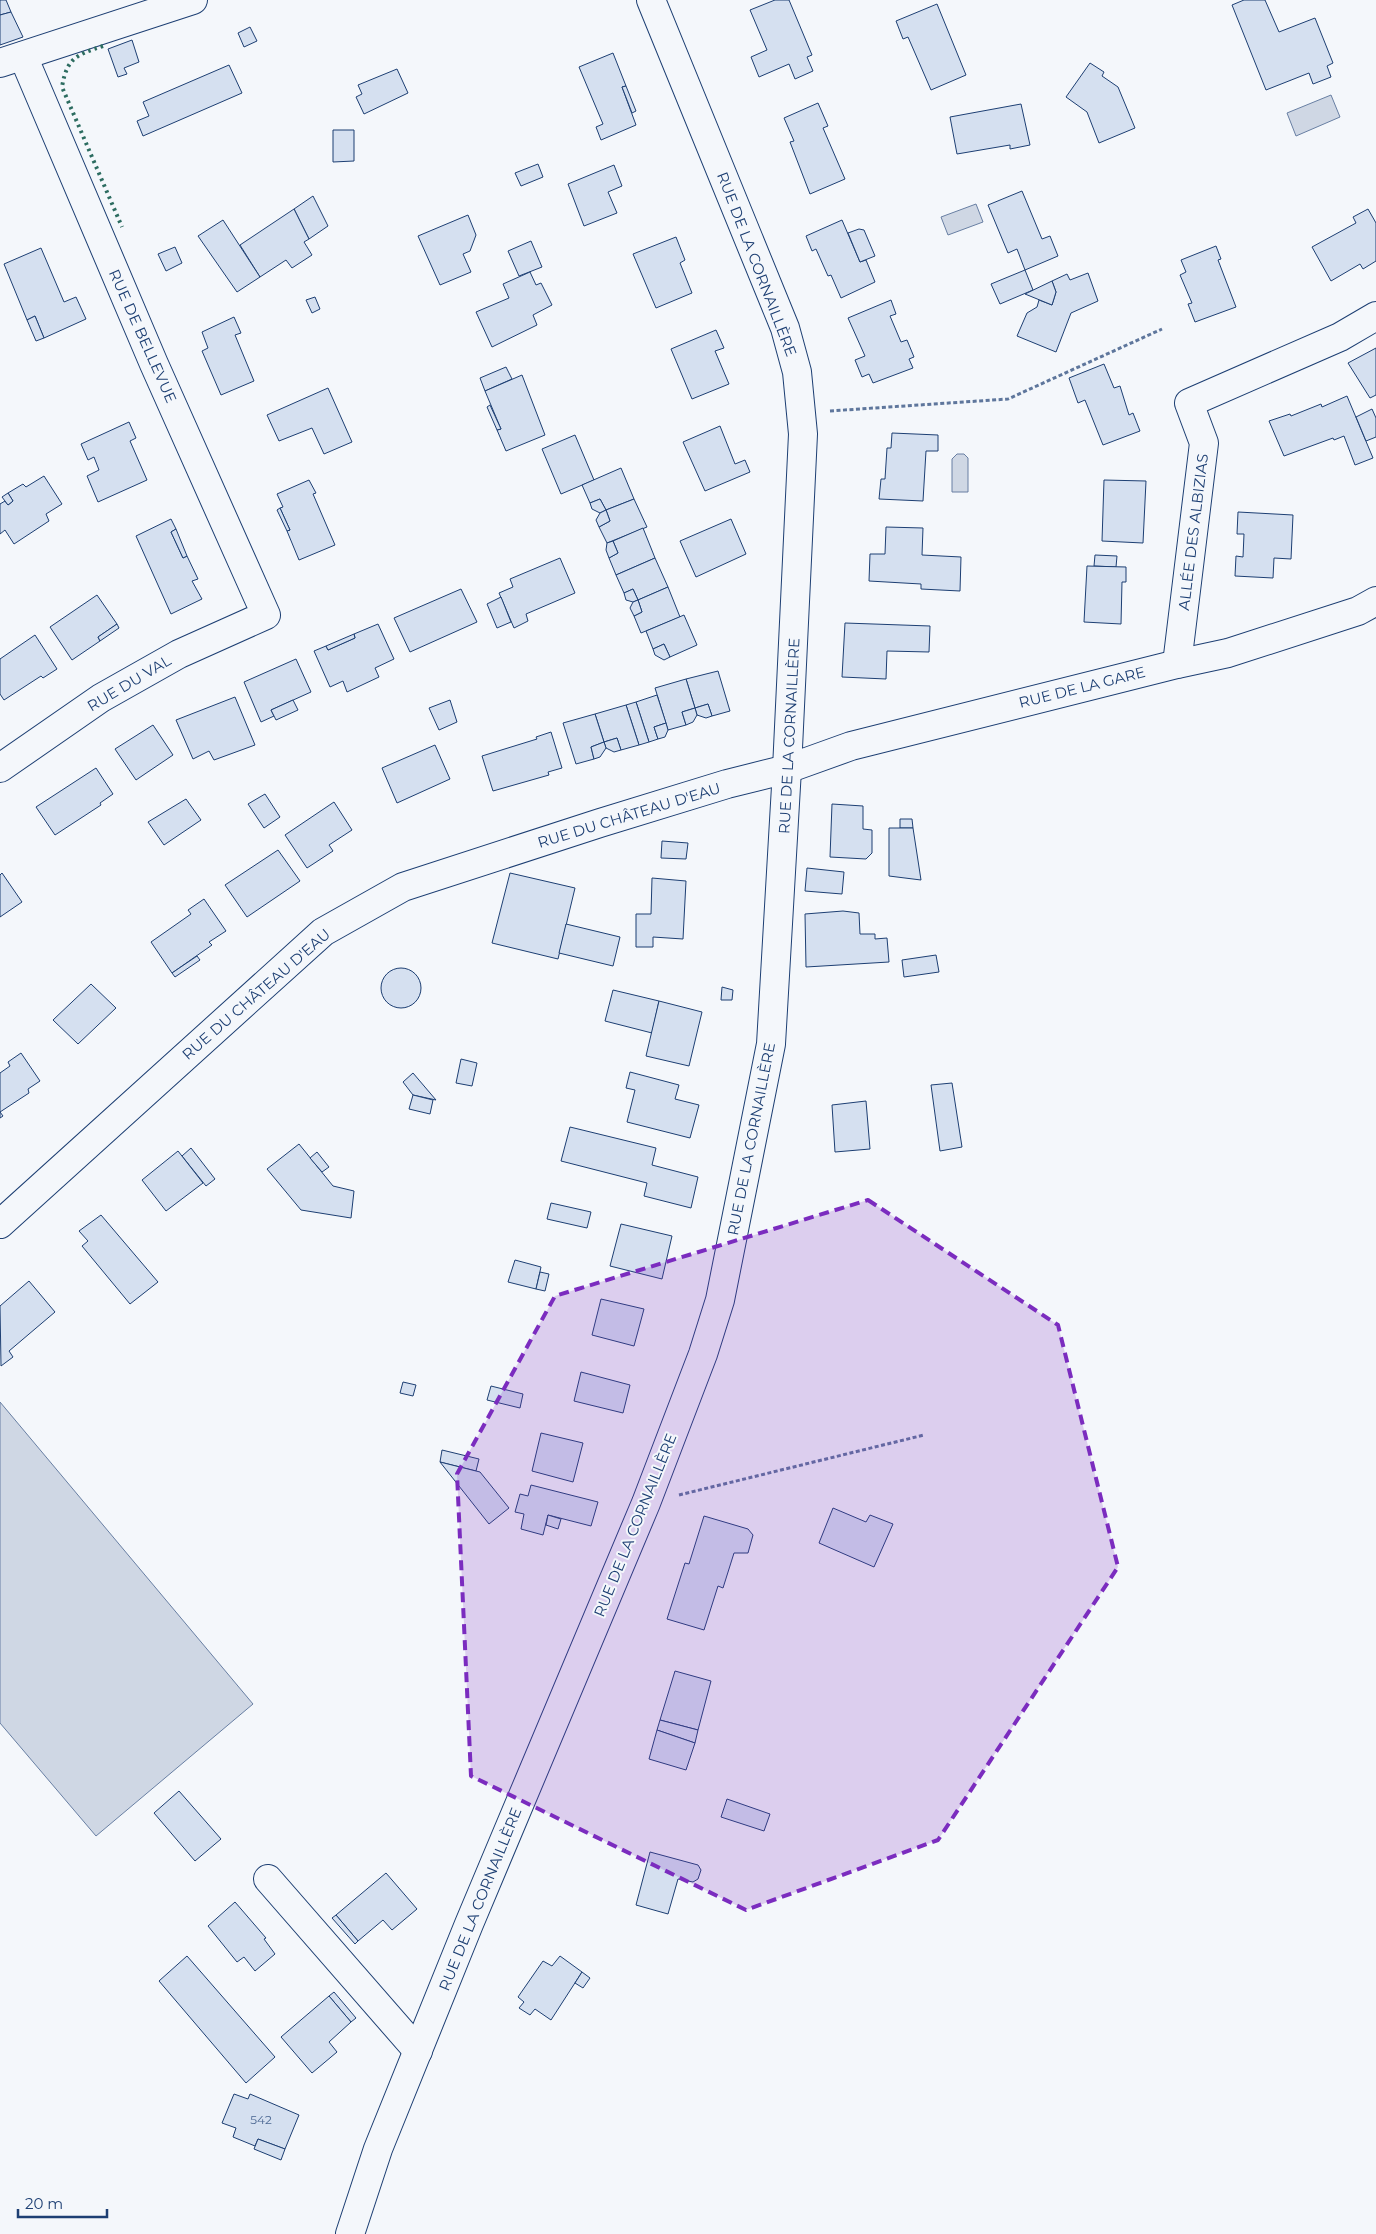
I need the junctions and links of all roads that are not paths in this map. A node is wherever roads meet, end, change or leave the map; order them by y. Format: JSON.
{"nodes":[{"id":1,"x":193,"y":0,"type":"edge"},
{"id":2,"x":651,"y":0,"type":"edge"},
{"id":3,"x":12,"y":60,"type":"edge"},
{"id":4,"x":1376,"y":316,"type":"edge"},
{"id":5,"x":1376,"y":601,"type":"edge"},
{"id":6,"x":266,"y":615,"type":"joint"},
{"id":7,"x":1177,"y":664,"type":"junction"},
{"id":8,"x":0,"y":768,"type":"edge"},
{"id":9,"x":787,"y":769,"type":"junction"},
{"id":10,"x":0,"y":1224,"type":"edge"},
{"id":11,"x":268,"y":1879,"type":"dead end"},
{"id":12,"x":418,"y":2051,"type":"junction"},
{"id":13,"x":350,"y":2234,"type":"edge"}],
"edges":[{"from":1,"to":3,"type":"street"},
{"from":2,"to":9,"type":"street","name":"RUE DE LA CORNAILLÈRE"},
{"from":3,"to":6,"type":"street","name":"RUE DE BELLEVUE"},
{"from":4,"to":7,"type":"street","name":"ALLÉE DES ALBIZIAS"},
{"from":5,"to":7,"type":"street","name":"RUE DE LA GARE"},
{"from":6,"to":8,"type":"street","name":"RUE DU VAL"},
{"from":7,"to":9,"type":"street","name":"RUE DE LA GARE"},
{"from":9,"to":10,"type":"street","name":"RUE DU CHÂTEAU D'EAU"},
{"from":9,"to":12,"type":"street","name":"RUE DE LA CORNAILLÈRE"},
{"from":11,"to":12,"type":"street"},
{"from":12,"to":13,"type":"street","name":"RUE DE LA CORNAILLÈRE"}]}
